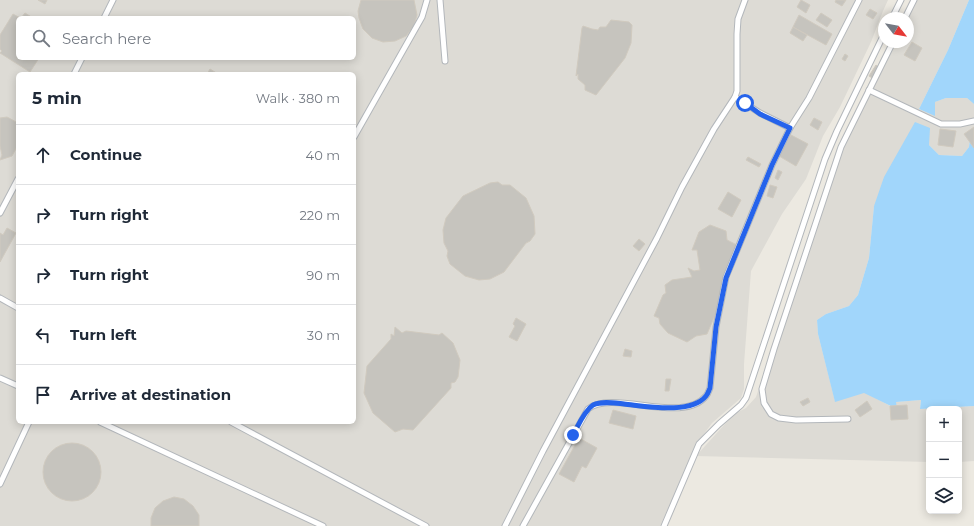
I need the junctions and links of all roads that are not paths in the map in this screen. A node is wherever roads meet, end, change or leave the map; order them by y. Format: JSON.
{"nodes":[{"id":1,"x":113,"y":0,"type":"edge"},
{"id":2,"x":427,"y":0,"type":"edge"},
{"id":3,"x":440,"y":0,"type":"edge"},
{"id":4,"x":745,"y":0,"type":"edge"},
{"id":5,"x":859,"y":0,"type":"edge"},
{"id":6,"x":902,"y":0,"type":"edge"},
{"id":7,"x":914,"y":0,"type":"edge"},
{"id":8,"x":895,"y":12,"type":"edge"},
{"id":9,"x":908,"y":12,"type":"edge"},
{"id":10,"x":105,"y":16,"type":"edge"},
{"id":11,"x":878,"y":46,"type":"edge"},
{"id":12,"x":890,"y":48,"type":"edge"},
{"id":13,"x":81,"y":60,"type":"edge"},
{"id":14,"x":445,"y":61,"type":"dead end"},
{"id":15,"x":75,"y":72,"type":"edge"},
{"id":16,"x":869,"y":90,"type":"junction"},
{"id":17,"x":735,"y":97,"type":"junction"},
{"id":18,"x":974,"y":121,"type":"edge"},
{"id":19,"x":790,"y":128,"type":"junction"},
{"id":20,"x":356,"y":133,"type":"edge"},
{"id":21,"x":16,"y":183,"type":"edge"},
{"id":22,"x":0,"y":213,"type":"edge"},
{"id":23,"x":0,"y":298,"type":"edge"},
{"id":24,"x":16,"y":307,"type":"edge"},
{"id":25,"x":0,"y":378,"type":"edge"},
{"id":26,"x":16,"y":385,"type":"edge"},
{"id":27,"x":848,"y":419,"type":"dead end"},
{"id":28,"x":28,"y":424,"type":"edge"},
{"id":29,"x":104,"y":424,"type":"edge"},
{"id":30,"x":235,"y":424,"type":"edge"},
{"id":31,"x":0,"y":484,"type":"edge"},
{"id":32,"x":323,"y":526,"type":"edge"},
{"id":33,"x":426,"y":526,"type":"edge"},
{"id":34,"x":505,"y":526,"type":"edge"},
{"id":35,"x":523,"y":526,"type":"edge"},
{"id":36,"x":664,"y":526,"type":"edge"}],
"edges":[{"from":1,"to":10,"type":"lane"},
{"from":2,"to":20,"type":"lane"},
{"from":3,"to":14,"type":"lane"},
{"from":4,"to":17,"type":"lane"},
{"from":5,"to":19,"type":"lane"},
{"from":6,"to":8,"type":"lane"},
{"from":7,"to":9,"type":"lane"},
{"from":11,"to":36,"type":"lane"},
{"from":12,"to":16,"type":"lane"},
{"from":13,"to":15,"type":"lane"},
{"from":16,"to":18,"type":"lane"},
{"from":16,"to":27,"type":"lane"},
{"from":17,"to":19,"type":"lane"},
{"from":17,"to":34,"type":"lane"},
{"from":19,"to":35,"type":"lane"},
{"from":21,"to":22,"type":"lane"},
{"from":23,"to":24,"type":"lane"},
{"from":25,"to":26,"type":"lane"},
{"from":28,"to":31,"type":"lane"},
{"from":29,"to":32,"type":"lane"},
{"from":30,"to":33,"type":"lane"}]}
